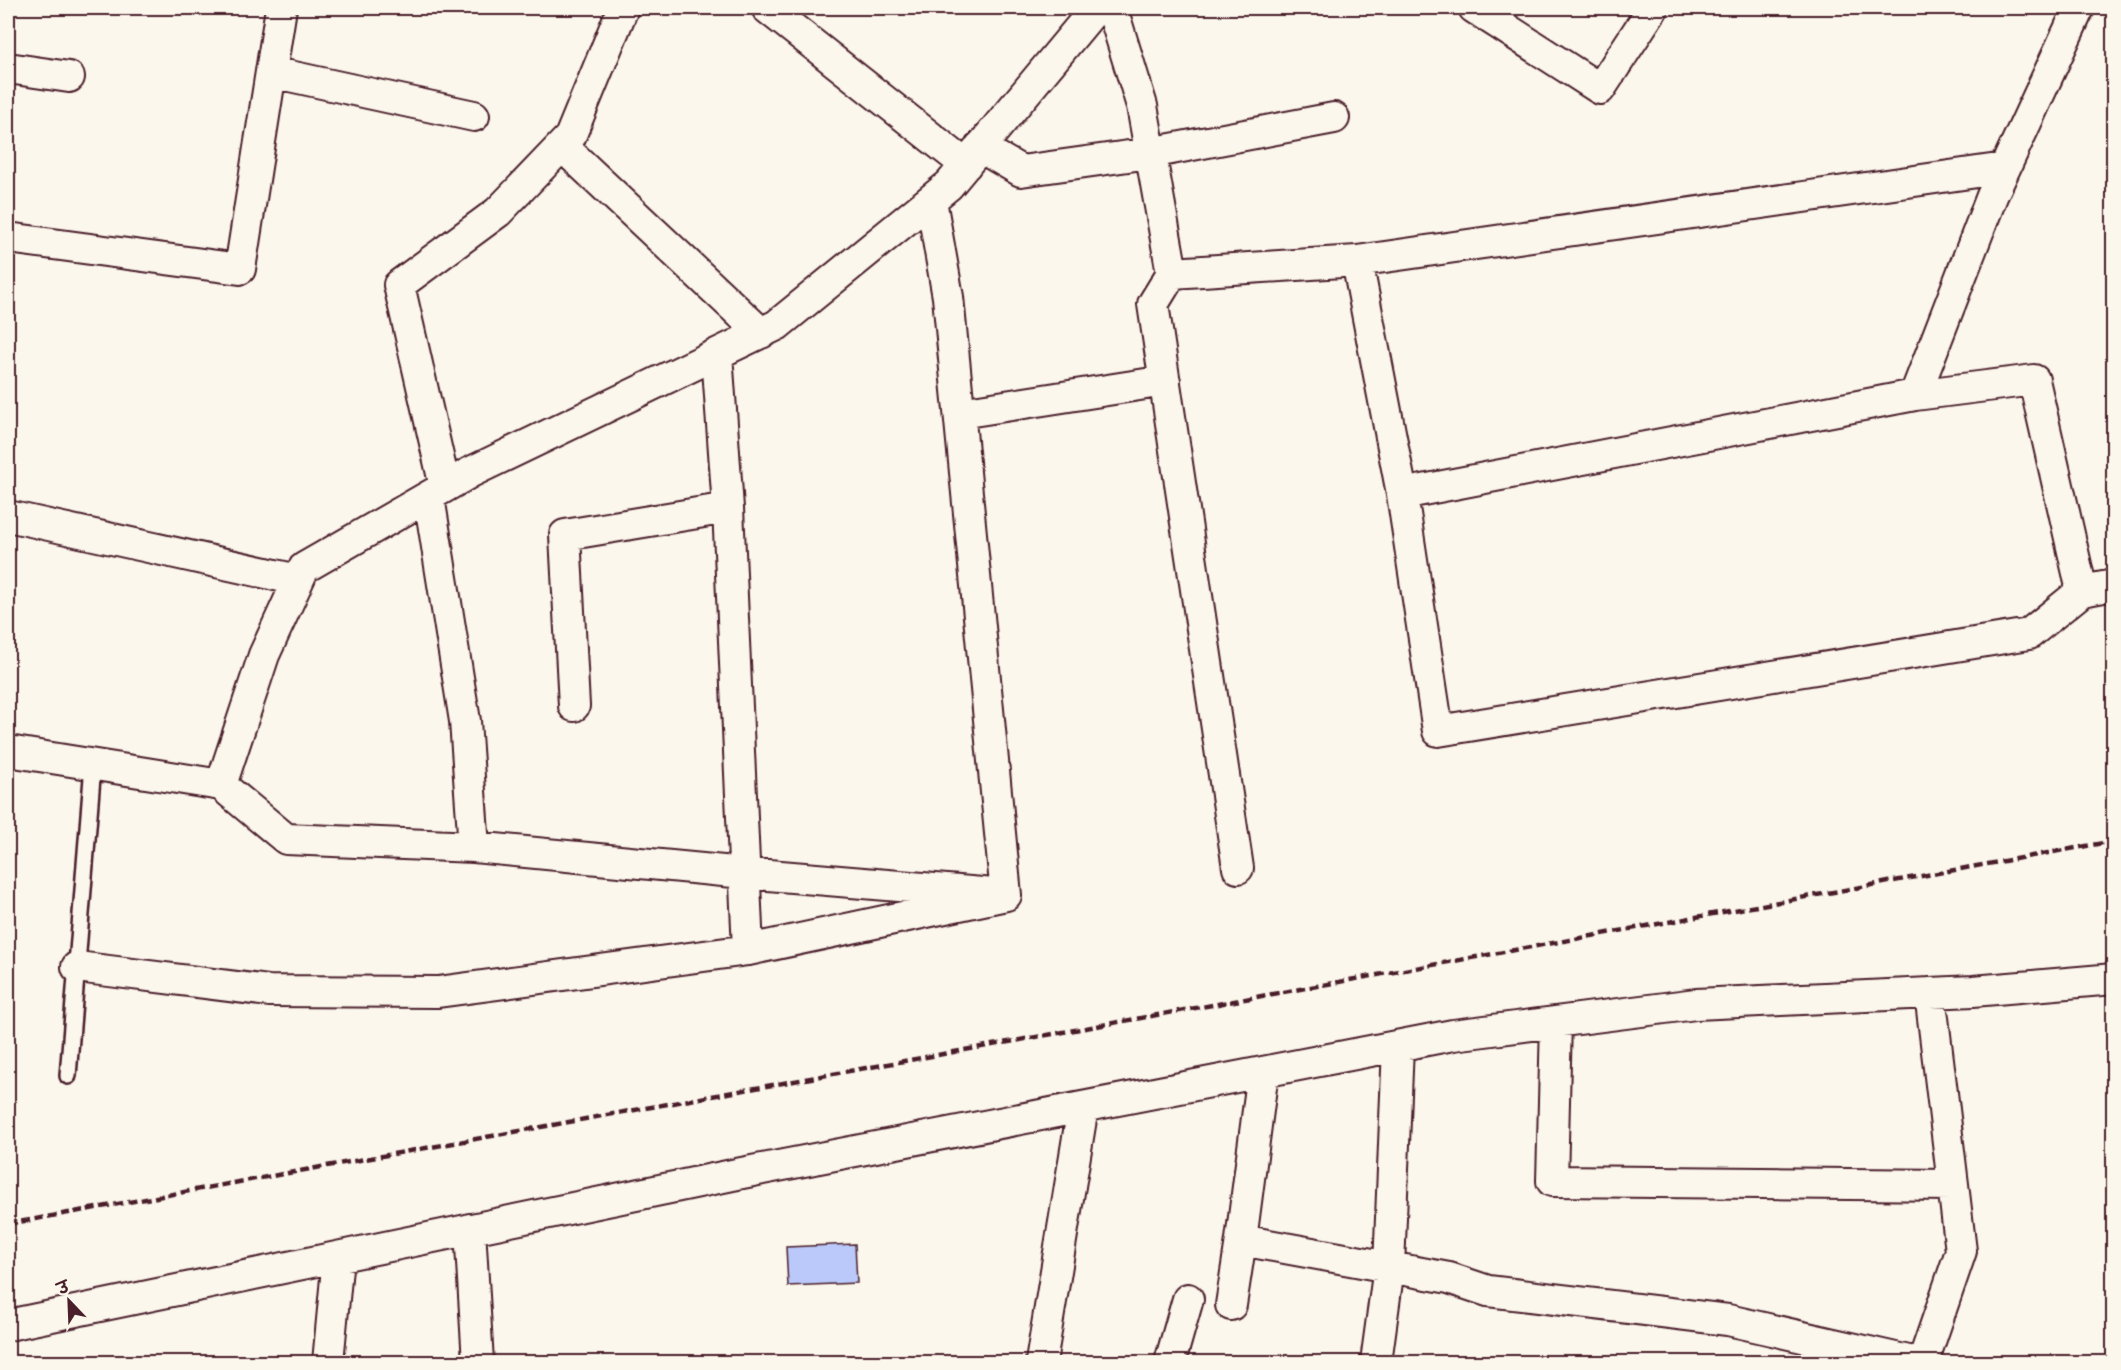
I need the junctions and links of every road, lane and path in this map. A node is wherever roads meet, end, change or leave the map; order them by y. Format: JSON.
{"nodes":[{"id":1,"x":281,"y":8,"type":"edge"},
{"id":2,"x":624,"y":8,"type":"edge"},
{"id":3,"x":767,"y":8,"type":"edge"},
{"id":4,"x":1096,"y":8,"type":"edge"},
{"id":5,"x":1112,"y":8,"type":"edge"},
{"id":6,"x":1474,"y":8,"type":"edge"},
{"id":7,"x":1653,"y":8,"type":"edge"},
{"id":8,"x":2079,"y":8,"type":"edge"},
{"id":9,"x":8,"y":68,"type":"edge"},
{"id":10,"x":271,"y":72,"type":"junction"},
{"id":11,"x":69,"y":77,"type":"dead end"},
{"id":12,"x":474,"y":116,"type":"dead end"},
{"id":13,"x":1334,"y":118,"type":"dead end"},
{"id":14,"x":562,"y":146,"type":"junction"},
{"id":15,"x":1150,"y":153,"type":"junction"},
{"id":16,"x":973,"y":156,"type":"junction"},
{"id":17,"x":2005,"y":168,"type":"junction"},
{"id":18,"x":931,"y":200,"type":"junction"},
{"id":19,"x":8,"y":238,"type":"edge"},
{"id":20,"x":1357,"y":261,"type":"junction"},
{"id":21,"x":1172,"y":273,"type":"junction"},
{"id":22,"x":761,"y":333,"type":"junction"},
{"id":23,"x":717,"y":354,"type":"junction"},
{"id":24,"x":1165,"y":381,"type":"junction"},
{"id":25,"x":1915,"y":395,"type":"junction"},
{"id":26,"x":960,"y":413,"type":"junction"},
{"id":27,"x":437,"y":492,"type":"junction"},
{"id":28,"x":1402,"y":494,"type":"junction"},
{"id":29,"x":728,"y":508,"type":"junction"},
{"id":30,"x":8,"y":516,"type":"edge"},
{"id":31,"x":298,"y":580,"type":"junction"},
{"id":32,"x":2114,"y":585,"type":"edge"},
{"id":33,"x":2082,"y":591,"type":"junction"},
{"id":34,"x":573,"y":706,"type":"dead end"},
{"id":35,"x":8,"y":751,"type":"edge"},
{"id":36,"x":93,"y":765,"type":"junction"},
{"id":37,"x":221,"y":785,"type":"junction"},
{"id":38,"x":474,"y":847,"type":"junction"},
{"id":39,"x":1238,"y":868,"type":"dead end"},
{"id":40,"x":744,"y":873,"type":"junction"},
{"id":41,"x":1006,"y":895,"type":"junction"},
{"id":42,"x":748,"y":950,"type":"junction"},
{"id":43,"x":77,"y":967,"type":"junction"},
{"id":44,"x":2114,"y":979,"type":"edge"},
{"id":45,"x":1930,"y":993,"type":"junction"},
{"id":46,"x":1556,"y":1022,"type":"junction"},
{"id":47,"x":1398,"y":1046,"type":"junction"},
{"id":48,"x":1263,"y":1072,"type":"junction"},
{"id":49,"x":68,"y":1076,"type":"dead end"},
{"id":50,"x":1083,"y":1107,"type":"junction"},
{"id":51,"x":1953,"y":1185,"type":"junction"},
{"id":52,"x":470,"y":1229,"type":"junction"},
{"id":53,"x":1241,"y":1240,"type":"junction"},
{"id":54,"x":338,"y":1257,"type":"junction"},
{"id":55,"x":1389,"y":1267,"type":"junction"},
{"id":56,"x":1188,"y":1299,"type":"dead end"},
{"id":57,"x":1231,"y":1305,"type":"dead end"},
{"id":58,"x":8,"y":1325,"type":"edge"},
{"id":59,"x":328,"y":1362,"type":"edge"},
{"id":60,"x":478,"y":1362,"type":"edge"},
{"id":61,"x":1041,"y":1362,"type":"edge"},
{"id":62,"x":1170,"y":1362,"type":"edge"},
{"id":63,"x":1376,"y":1362,"type":"edge"},
{"id":64,"x":1913,"y":1362,"type":"edge"},
{"id":65,"x":1923,"y":1362,"type":"edge"}],
"edges":[{"from":1,"to":10,"type":"street"},
{"from":2,"to":14,"type":"street"},
{"from":3,"to":16,"type":"street"},
{"from":4,"to":16,"type":"street"},
{"from":5,"to":15,"type":"street"},
{"from":6,"to":7,"type":"street"},
{"from":8,"to":17,"type":"street"},
{"from":9,"to":11,"type":"street"},
{"from":10,"to":12,"type":"street"},
{"from":10,"to":19,"type":"street"},
{"from":13,"to":15,"type":"street"},
{"from":14,"to":22,"type":"street"},
{"from":14,"to":27,"type":"street"},
{"from":15,"to":16,"type":"street"},
{"from":15,"to":21,"type":"street"},
{"from":16,"to":18,"type":"street"},
{"from":17,"to":20,"type":"street"},
{"from":17,"to":25,"type":"street"},
{"from":18,"to":22,"type":"street"},
{"from":18,"to":26,"type":"street"},
{"from":20,"to":21,"type":"street"},
{"from":20,"to":28,"type":"street"},
{"from":21,"to":24,"type":"street"},
{"from":22,"to":23,"type":"street"},
{"from":23,"to":27,"type":"street"},
{"from":23,"to":29,"type":"street"},
{"from":24,"to":26,"type":"street"},
{"from":24,"to":39,"type":"street"},
{"from":25,"to":28,"type":"street"},
{"from":25,"to":33,"type":"street"},
{"from":26,"to":41,"type":"street"},
{"from":27,"to":31,"type":"street"},
{"from":27,"to":38,"type":"street"},
{"from":28,"to":33,"type":"street"},
{"from":29,"to":34,"type":"street"},
{"from":29,"to":40,"type":"street"},
{"from":30,"to":31,"type":"street"},
{"from":31,"to":37,"type":"street"},
{"from":32,"to":33,"type":"street"},
{"from":35,"to":36,"type":"street"},
{"from":36,"to":37,"type":"street"},
{"from":36,"to":43,"type":"lane"},
{"from":37,"to":38,"type":"street"},
{"from":38,"to":40,"type":"street"},
{"from":40,"to":41,"type":"street"},
{"from":40,"to":42,"type":"street"},
{"from":41,"to":42,"type":"street"},
{"from":42,"to":43,"type":"street"},
{"from":43,"to":49,"type":"lane"},
{"from":44,"to":45,"type":"street"},
{"from":45,"to":46,"type":"street"},
{"from":45,"to":51,"type":"street"},
{"from":46,"to":47,"type":"street"},
{"from":46,"to":51,"type":"street"},
{"from":47,"to":48,"type":"street"},
{"from":47,"to":55,"type":"street"},
{"from":48,"to":50,"type":"street"},
{"from":48,"to":53,"type":"street"},
{"from":50,"to":52,"type":"street"},
{"from":50,"to":61,"type":"street"},
{"from":51,"to":65,"type":"street"},
{"from":52,"to":54,"type":"street"},
{"from":52,"to":60,"type":"street"},
{"from":53,"to":55,"type":"street"},
{"from":53,"to":57,"type":"street"},
{"from":54,"to":58,"type":"street"},
{"from":54,"to":59,"type":"street"},
{"from":55,"to":63,"type":"street"},
{"from":55,"to":64,"type":"street"},
{"from":56,"to":62,"type":"street"}]}
